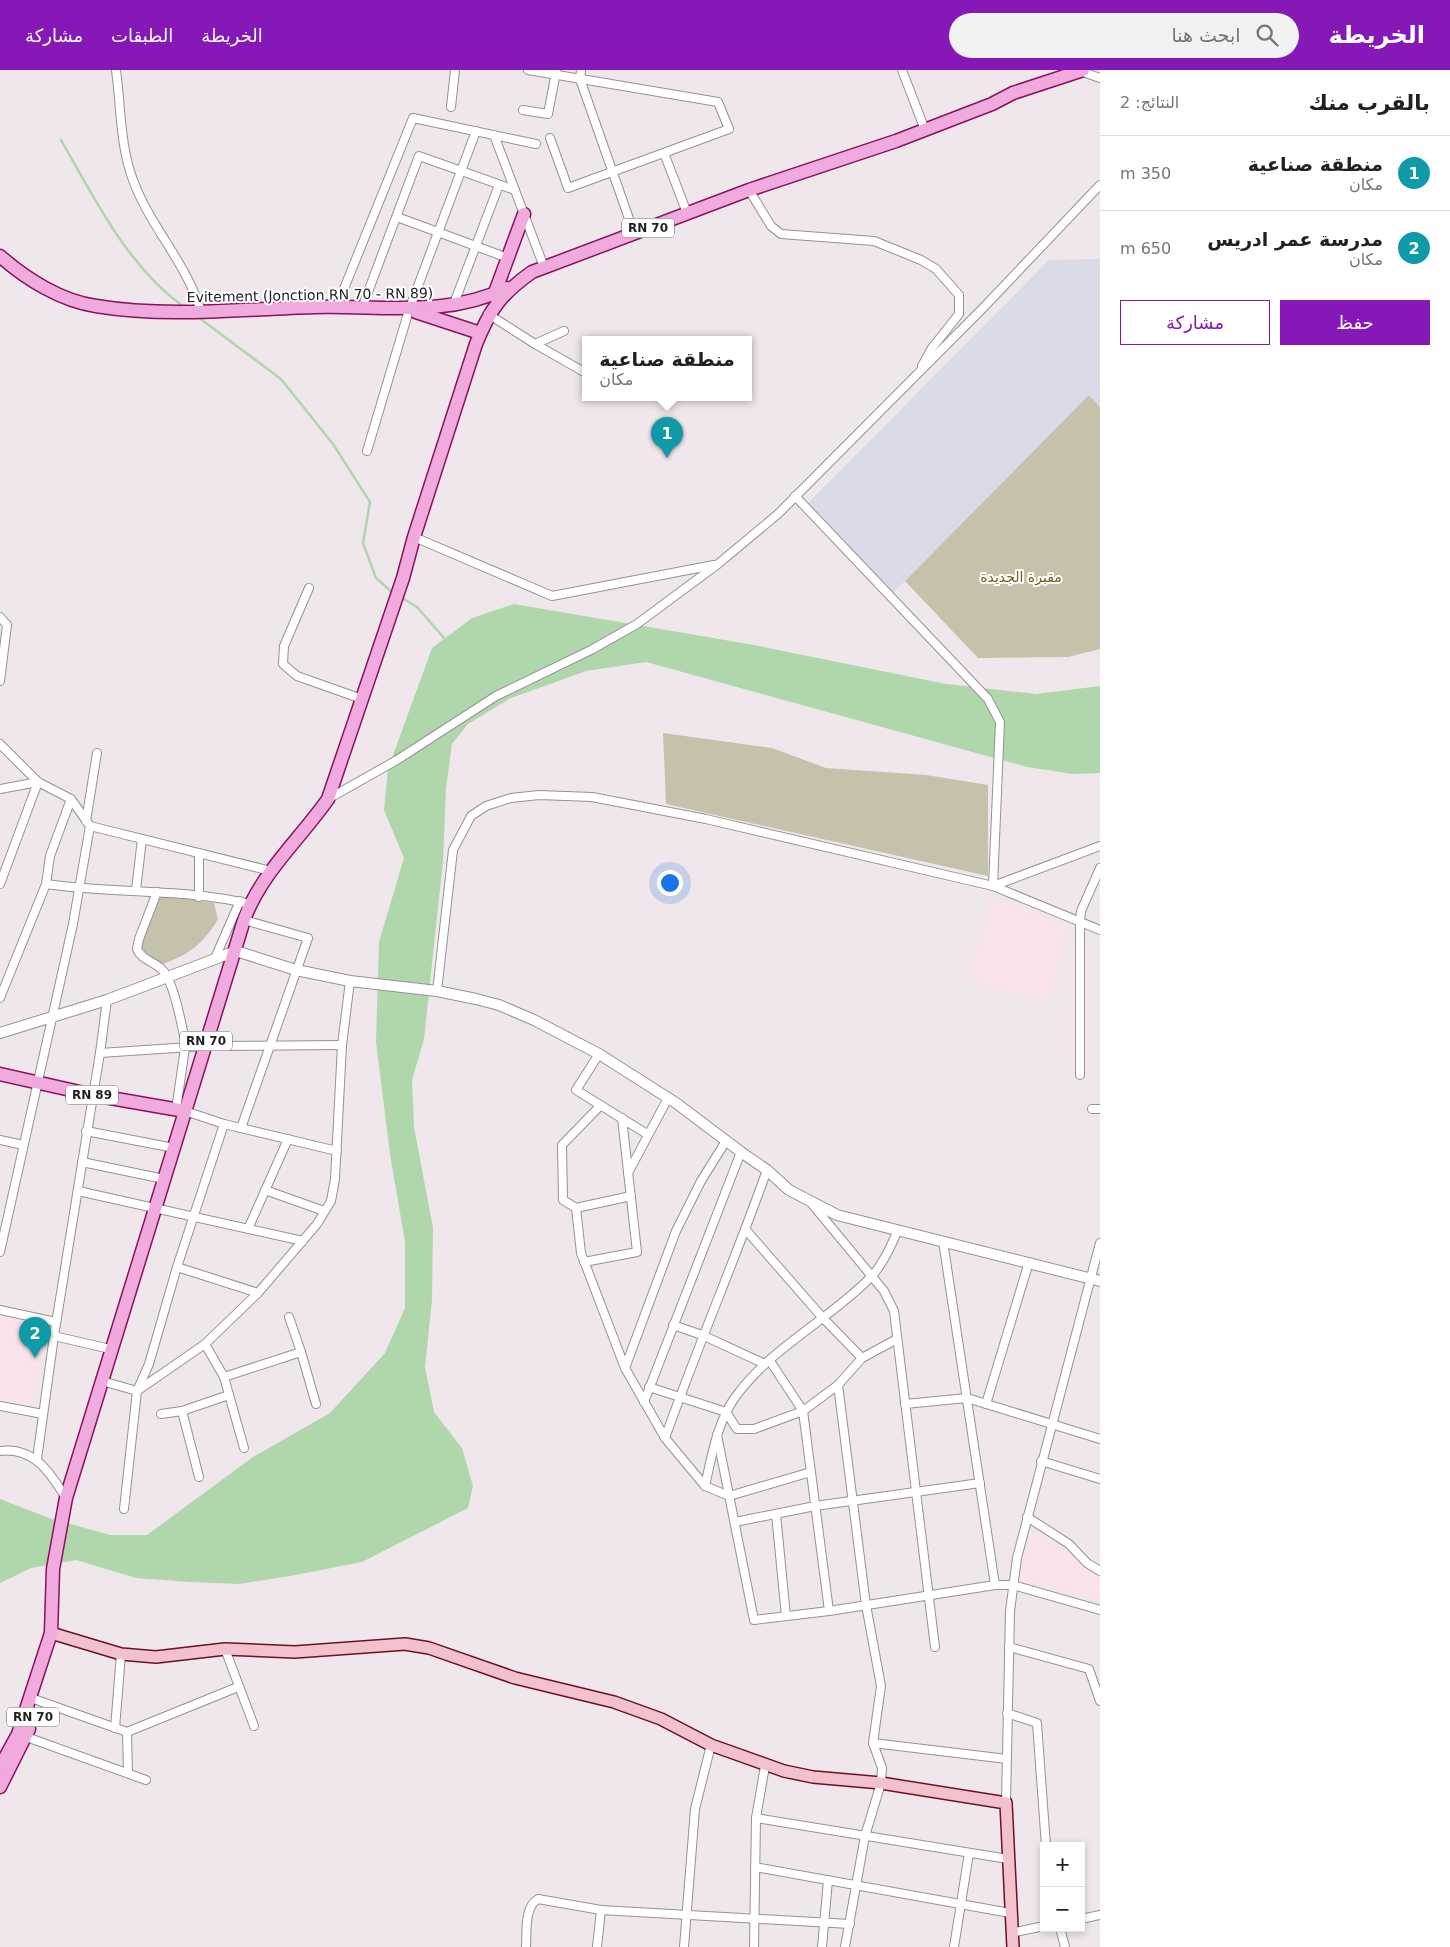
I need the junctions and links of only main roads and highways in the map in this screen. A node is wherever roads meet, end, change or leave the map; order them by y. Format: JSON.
{"nodes":[{"id":1,"x":1082,"y":71,"type":"edge"},
{"id":2,"x":524,"y":214,"type":"road end"},
{"id":3,"x":0,"y":256,"type":"edge"},
{"id":4,"x":510,"y":287,"type":"junction"},
{"id":5,"x":494,"y":295,"type":"junction"},
{"id":6,"x":409,"y":310,"type":"junction"},
{"id":7,"x":480,"y":333,"type":"junction"},
{"id":8,"x":0,"y":1074,"type":"edge"},
{"id":9,"x":180,"y":1110,"type":"junction"},
{"id":10,"x":49,"y":1638,"type":"junction"},
{"id":11,"x":22,"y":1736,"type":"junction"},
{"id":12,"x":0,"y":1767,"type":"edge"},
{"id":13,"x":0,"y":1786,"type":"edge"},
{"id":14,"x":1013,"y":1947,"type":"edge"}],
"edges":[{"from":1,"to":4,"type":"main road","number":"RN 70"},
{"from":2,"to":5,"type":"main road"},
{"from":3,"to":6,"type":"main road","name":"Evitement (Jonction RN 70 - RN 89)"},
{"from":4,"to":5,"type":"main road","name":"Evitement (Jonction RN 70 - RN 89)"},
{"from":4,"to":7,"type":"main road","number":"RN 70"},
{"from":5,"to":6,"type":"main road","name":"Evitement (Jonction RN 70 - RN 89)"},
{"from":6,"to":7,"type":"main road"},
{"from":7,"to":9,"type":"main road","number":"RN 70"},
{"from":8,"to":9,"type":"main road","number":"RN 89"},
{"from":9,"to":10,"type":"main road","number":"RN 70"},
{"from":10,"to":11,"type":"main road","number":"RN 70"},
{"from":10,"to":14,"type":"main road"},
{"from":11,"to":12,"type":"main road","number":"RN 70"},
{"from":11,"to":13,"type":"main road","number":"RN 70"}]}
